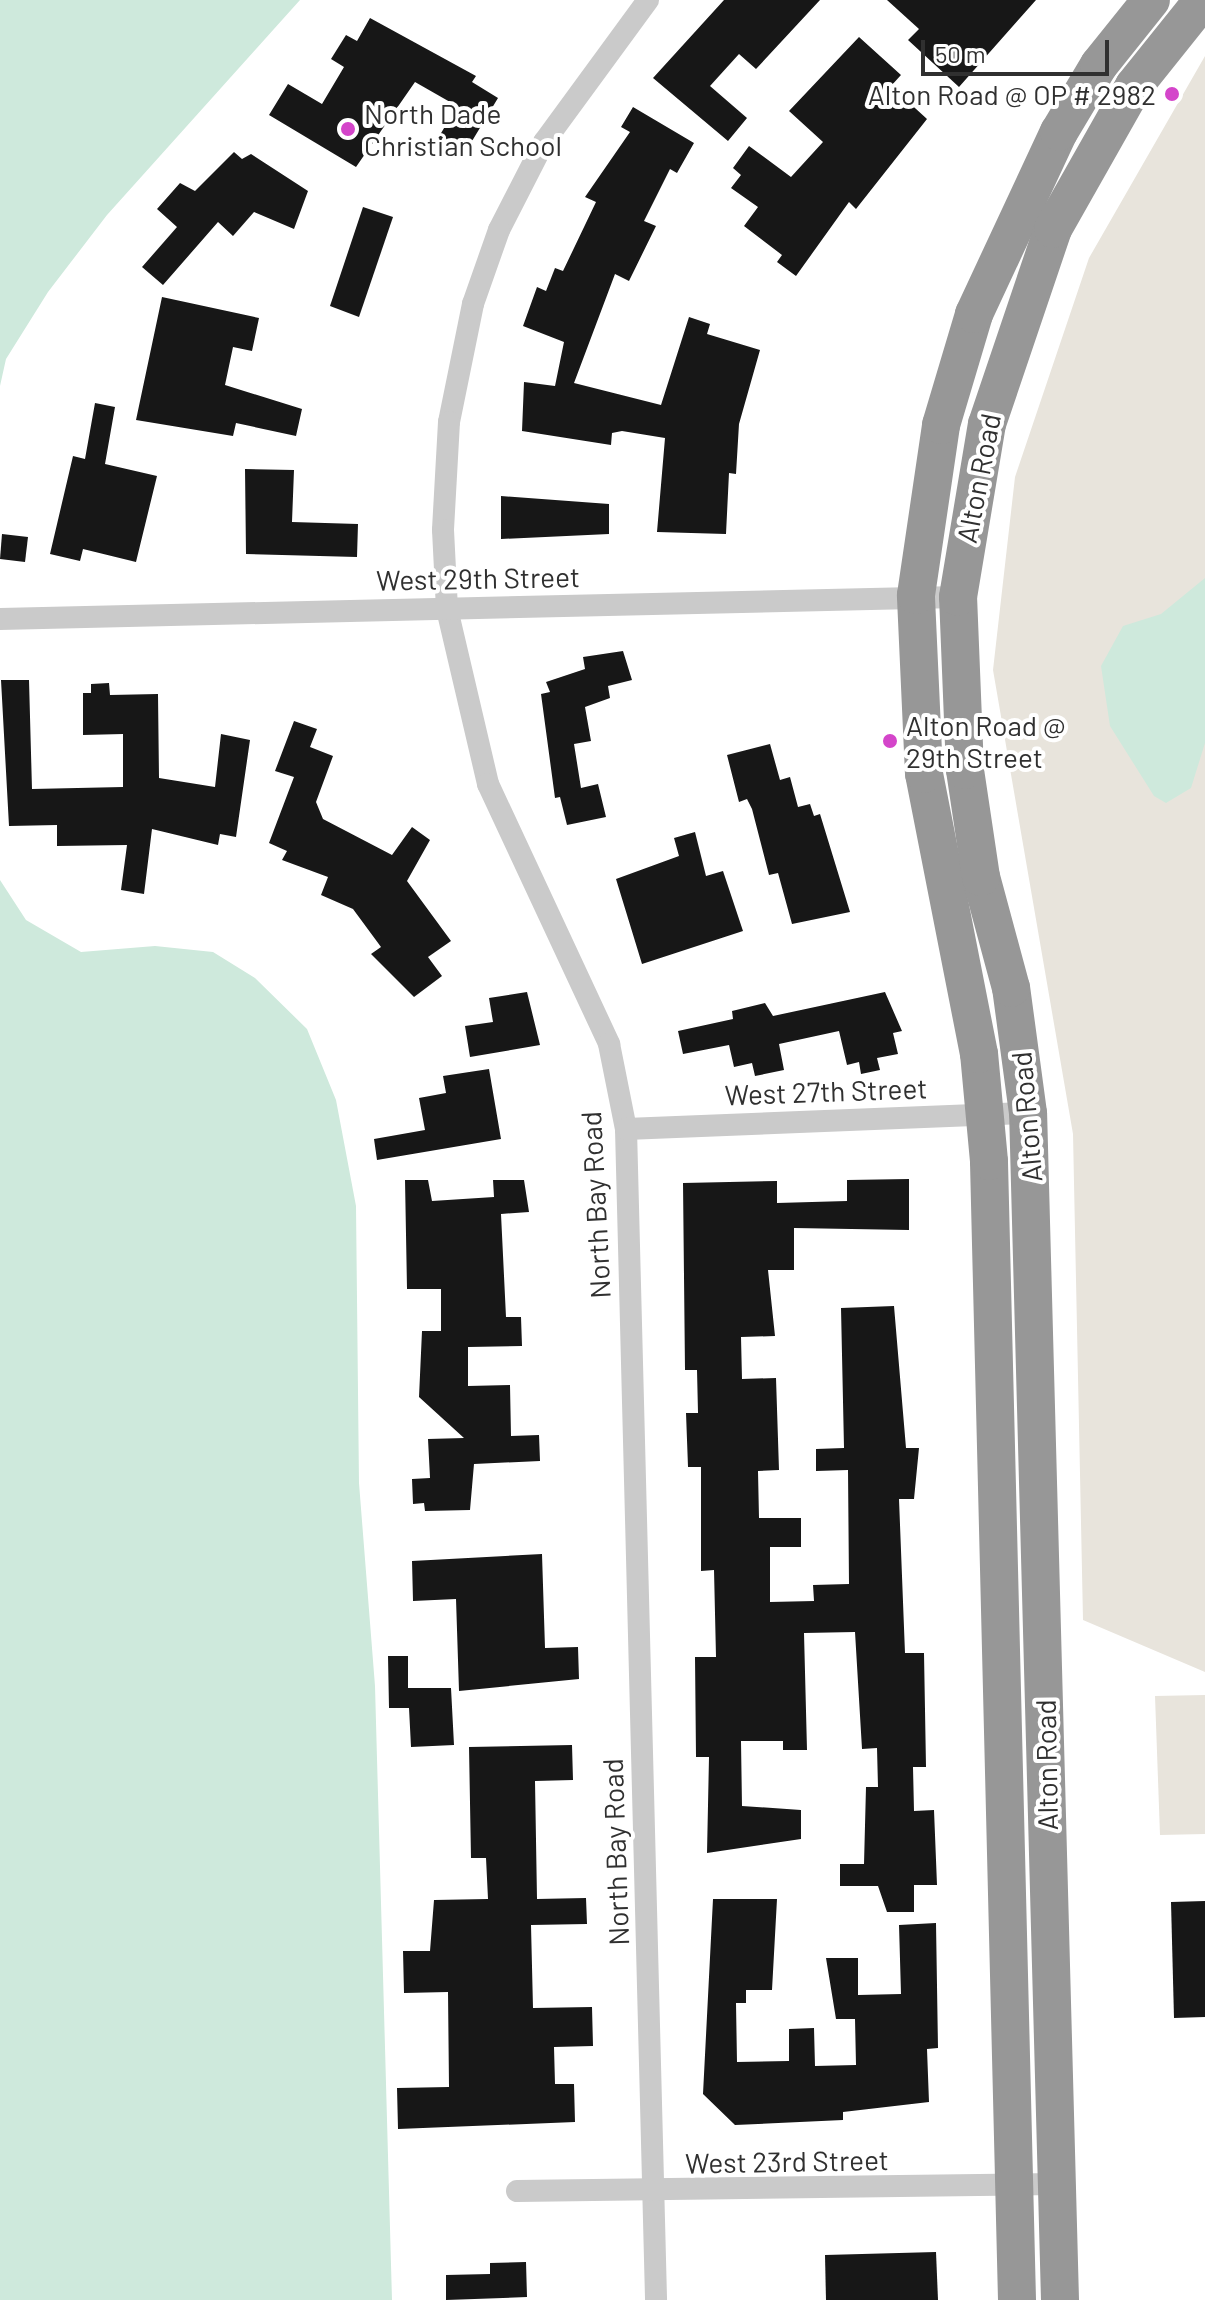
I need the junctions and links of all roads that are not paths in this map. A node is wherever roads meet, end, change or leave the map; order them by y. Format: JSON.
{"nodes":[{"id":1,"x":648,"y":0,"type":"edge"},
{"id":2,"x":1151,"y":0,"type":"edge"},
{"id":3,"x":1203,"y":0,"type":"edge"},
{"id":4,"x":916,"y":595,"type":"junction"},
{"id":5,"x":958,"y":597,"type":"junction"},
{"id":6,"x":447,"y":609,"type":"junction"},
{"id":7,"x":2,"y":619,"type":"edge"},
{"id":8,"x":1028,"y":1113,"type":"junction"},
{"id":9,"x":986,"y":1115,"type":"junction"},
{"id":10,"x":626,"y":1129,"type":"junction"},
{"id":11,"x":1057,"y":2184,"type":"junction"},
{"id":12,"x":1014,"y":2185,"type":"junction"},
{"id":13,"x":517,"y":2191,"type":"dead end"},
{"id":14,"x":654,"y":2193,"type":"junction"},
{"id":15,"x":656,"y":2300,"type":"edge"},
{"id":16,"x":1017,"y":2300,"type":"edge"},
{"id":17,"x":1060,"y":2300,"type":"edge"}],
"edges":[{"from":1,"to":6,"type":"street","name":"North Bay Road"},
{"from":2,"to":4,"type":"highway","name":"Alton Road"},
{"from":3,"to":5,"type":"highway","name":"Alton Road"},
{"from":4,"to":5,"type":"street","name":"West 29th Street"},
{"from":4,"to":6,"type":"street","name":"West 29th Street"},
{"from":4,"to":9,"type":"highway","name":"Alton Road"},
{"from":5,"to":8,"type":"highway","name":"Alton Road"},
{"from":6,"to":7,"type":"street","name":"West 29th Street"},
{"from":6,"to":10,"type":"street","name":"North Bay Road"},
{"from":8,"to":9,"type":"street","name":"West 27th Street"},
{"from":8,"to":11,"type":"highway","name":"Alton Road"},
{"from":9,"to":10,"type":"street","name":"West 27th Street"},
{"from":9,"to":12,"type":"highway","name":"Alton Road"},
{"from":10,"to":14,"type":"street","name":"North Bay Road"},
{"from":11,"to":12,"type":"street","name":"West 23rd Street"},
{"from":11,"to":17,"type":"highway","name":"Alton Road"},
{"from":12,"to":14,"type":"street","name":"West 23rd Street"},
{"from":12,"to":16,"type":"highway","name":"Alton Road"},
{"from":13,"to":14,"type":"street","name":"West 23rd Street"},
{"from":14,"to":15,"type":"street","name":"North Bay Road"}]}
